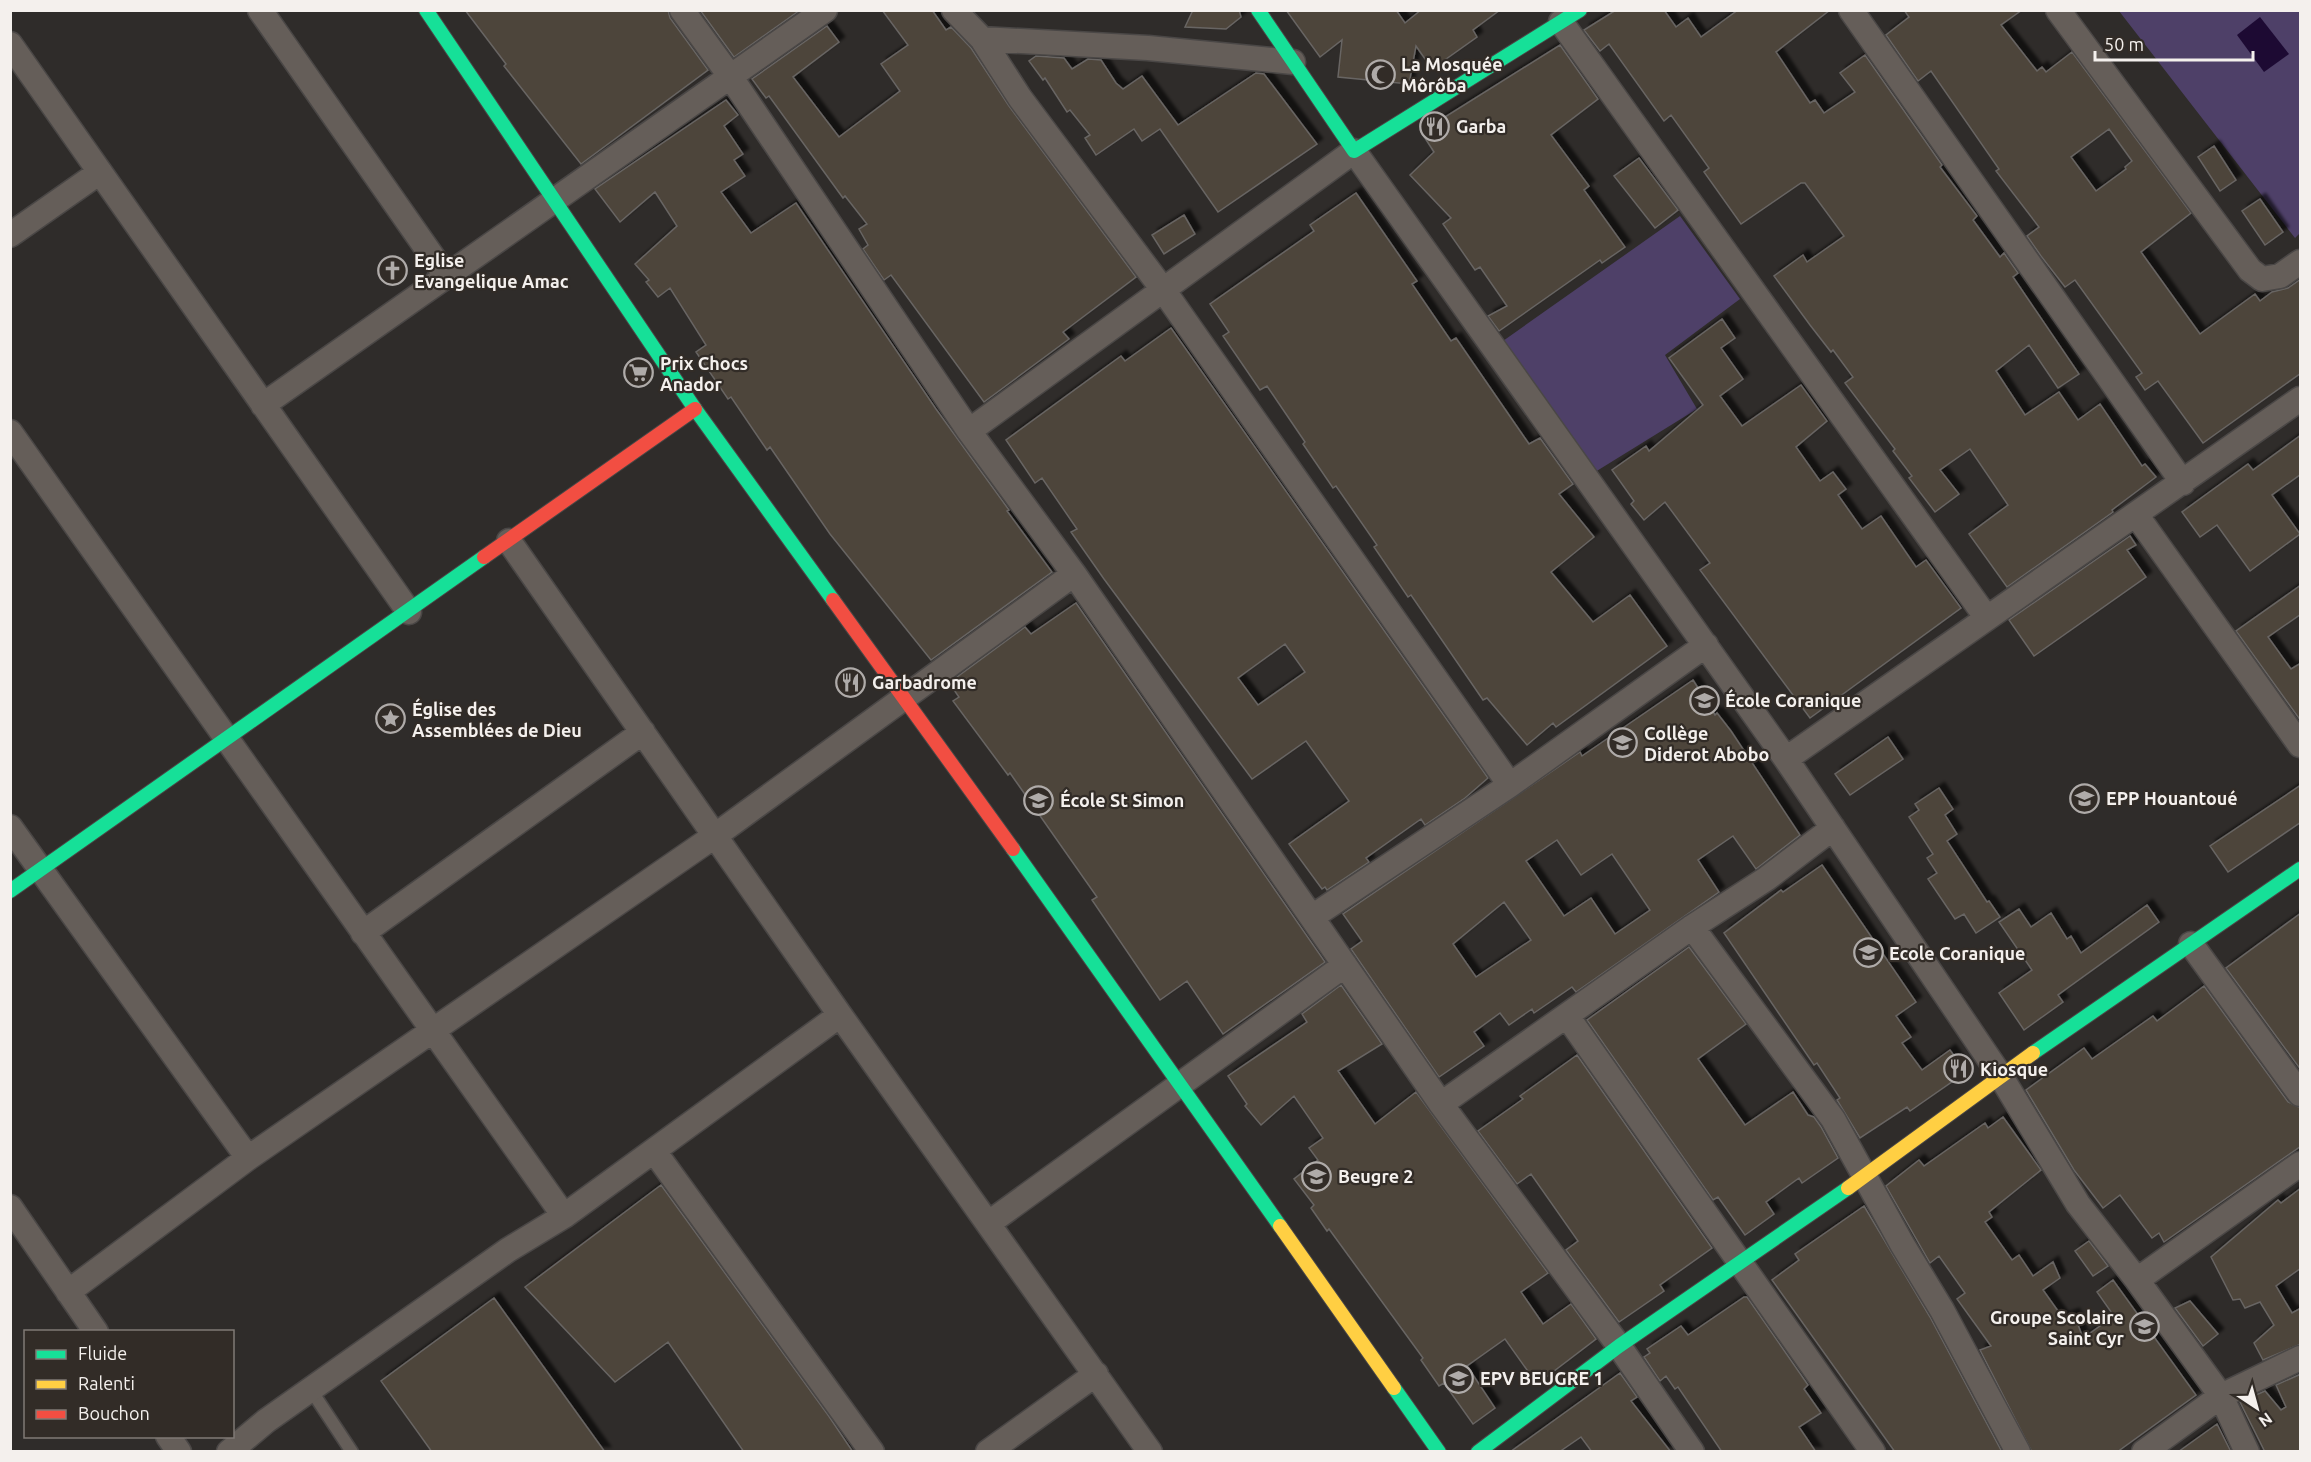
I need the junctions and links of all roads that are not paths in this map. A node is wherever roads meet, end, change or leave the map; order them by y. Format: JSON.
{"nodes":[{"id":1,"x":260,"y":10,"type":"edge"},
{"id":2,"x":426,"y":10,"type":"edge"},
{"id":3,"x":682,"y":10,"type":"edge"},
{"id":4,"x":825,"y":10,"type":"edge"},
{"id":5,"x":954,"y":10,"type":"edge"},
{"id":6,"x":1851,"y":10,"type":"edge"},
{"id":7,"x":2058,"y":10,"type":"edge"},
{"id":8,"x":1266,"y":13,"type":"edge"},
{"id":9,"x":1570,"y":16,"type":"edge"},
{"id":10,"x":982,"y":39,"type":"junction"},
{"id":11,"x":10,"y":45,"type":"edge"},
{"id":12,"x":1293,"y":62,"type":"junction"},
{"id":13,"x":730,"y":76,"type":"junction"},
{"id":14,"x":1354,"y":151,"type":"junction"},
{"id":15,"x":100,"y":172,"type":"junction"},
{"id":16,"x":554,"y":199,"type":"junction"},
{"id":17,"x":10,"y":236,"type":"edge"},
{"id":18,"x":2301,"y":262,"type":"edge"},
{"id":19,"x":446,"y":276,"type":"junction"},
{"id":20,"x":1164,"y":291,"type":"junction"},
{"id":21,"x":2301,"y":399,"type":"edge"},
{"id":22,"x":263,"y":405,"type":"junction"},
{"id":23,"x":695,"y":409,"type":"junction"},
{"id":24,"x":969,"y":431,"type":"junction"},
{"id":25,"x":10,"y":432,"type":"edge"},
{"id":26,"x":2183,"y":483,"type":"junction"},
{"id":27,"x":2137,"y":516,"type":"junction"},
{"id":28,"x":509,"y":541,"type":"junction"},
{"id":29,"x":1074,"y":574,"type":"junction"},
{"id":30,"x":409,"y":612,"type":"junction"},
{"id":31,"x":1986,"y":617,"type":"junction"},
{"id":32,"x":1706,"y":645,"type":"junction"},
{"id":33,"x":904,"y":700,"type":"junction"},
{"id":34,"x":643,"y":732,"type":"junction"},
{"id":35,"x":227,"y":740,"type":"junction"},
{"id":36,"x":2301,"y":744,"type":"edge"},
{"id":37,"x":1786,"y":759,"type":"junction"},
{"id":38,"x":1510,"y":785,"type":"junction"},
{"id":39,"x":10,"y":827,"type":"edge"},
{"id":40,"x":1833,"y":828,"type":"junction"},
{"id":41,"x":716,"y":835,"type":"junction"},
{"id":42,"x":2301,"y":869,"type":"edge"},
{"id":43,"x":41,"y":870,"type":"junction"},
{"id":44,"x":10,"y":891,"type":"edge"},
{"id":45,"x":1312,"y":917,"type":"junction"},
{"id":46,"x":1692,"y":927,"type":"junction"},
{"id":47,"x":363,"y":933,"type":"junction"},
{"id":48,"x":2191,"y":944,"type":"junction"},
{"id":49,"x":1345,"y":965,"type":"junction"},
{"id":50,"x":840,"y":1015,"type":"junction"},
{"id":51,"x":1567,"y":1016,"type":"junction"},
{"id":52,"x":433,"y":1029,"type":"junction"},
{"id":53,"x":2000,"y":1075,"type":"junction"},
{"id":54,"x":1180,"y":1086,"type":"junction"},
{"id":55,"x":2301,"y":1094,"type":"edge"},
{"id":56,"x":1441,"y":1104,"type":"junction"},
{"id":57,"x":654,"y":1151,"type":"junction"},
{"id":58,"x":248,"y":1158,"type":"junction"},
{"id":59,"x":2301,"y":1164,"type":"edge"},
{"id":60,"x":1864,"y":1177,"type":"junction"},
{"id":61,"x":10,"y":1207,"type":"edge"},
{"id":62,"x":564,"y":1216,"type":"junction"},
{"id":63,"x":989,"y":1223,"type":"junction"},
{"id":64,"x":1741,"y":1263,"type":"junction"},
{"id":65,"x":2137,"y":1280,"type":"junction"},
{"id":66,"x":68,"y":1292,"type":"junction"},
{"id":67,"x":95,"y":1330,"type":"edge"},
{"id":68,"x":1619,"y":1346,"type":"junction"},
{"id":69,"x":2301,"y":1358,"type":"edge"},
{"id":70,"x":1096,"y":1374,"type":"junction"},
{"id":71,"x":311,"y":1390,"type":"junction"},
{"id":72,"x":2221,"y":1396,"type":"junction"},
{"id":73,"x":169,"y":1438,"type":"edge"},
{"id":74,"x":178,"y":1452,"type":"edge"},
{"id":75,"x":229,"y":1452,"type":"edge"},
{"id":76,"x":352,"y":1452,"type":"edge"},
{"id":77,"x":872,"y":1452,"type":"edge"},
{"id":78,"x":988,"y":1452,"type":"edge"},
{"id":79,"x":1150,"y":1452,"type":"edge"},
{"id":80,"x":1439,"y":1452,"type":"edge"},
{"id":81,"x":1478,"y":1452,"type":"edge"},
{"id":82,"x":1692,"y":1452,"type":"edge"},
{"id":83,"x":1873,"y":1452,"type":"edge"},
{"id":84,"x":2018,"y":1452,"type":"edge"},
{"id":85,"x":2144,"y":1452,"type":"edge"},
{"id":86,"x":2247,"y":1452,"type":"edge"}],
"edges":[{"from":1,"to":19,"type":"street"},
{"from":2,"to":16,"type":"street"},
{"from":3,"to":13,"type":"street"},
{"from":4,"to":13,"type":"street"},
{"from":5,"to":10,"type":"street"},
{"from":6,"to":26,"type":"street"},
{"from":7,"to":18,"type":"street"},
{"from":8,"to":12,"type":"street"},
{"from":9,"to":14,"type":"street"},
{"from":9,"to":31,"type":"street"},
{"from":10,"to":12,"type":"street"},
{"from":10,"to":20,"type":"street"},
{"from":11,"to":15,"type":"street"},
{"from":12,"to":14,"type":"street"},
{"from":13,"to":16,"type":"street"},
{"from":13,"to":24,"type":"street"},
{"from":14,"to":20,"type":"street"},
{"from":14,"to":32,"type":"street"},
{"from":15,"to":17,"type":"street"},
{"from":15,"to":22,"type":"street"},
{"from":16,"to":19,"type":"street"},
{"from":16,"to":23,"type":"street"},
{"from":19,"to":22,"type":"street"},
{"from":20,"to":24,"type":"street"},
{"from":20,"to":38,"type":"street"},
{"from":21,"to":26,"type":"street"},
{"from":22,"to":30,"type":"street"},
{"from":23,"to":28,"type":"street"},
{"from":23,"to":33,"type":"street"},
{"from":24,"to":29,"type":"street"},
{"from":25,"to":35,"type":"street"},
{"from":26,"to":27,"type":"street"},
{"from":27,"to":31,"type":"street"},
{"from":27,"to":36,"type":"street"},
{"from":28,"to":30,"type":"street"},
{"from":28,"to":34,"type":"street"},
{"from":29,"to":33,"type":"street"},
{"from":29,"to":45,"type":"street"},
{"from":30,"to":35,"type":"street"},
{"from":31,"to":37,"type":"street"},
{"from":32,"to":37,"type":"street"},
{"from":32,"to":38,"type":"street"},
{"from":33,"to":41,"type":"street"},
{"from":33,"to":54,"type":"street"},
{"from":34,"to":41,"type":"street"},
{"from":34,"to":47,"type":"street"},
{"from":35,"to":43,"type":"street"},
{"from":35,"to":47,"type":"street"},
{"from":37,"to":40,"type":"street"},
{"from":38,"to":45,"type":"street"},
{"from":39,"to":43,"type":"street"},
{"from":40,"to":46,"type":"street"},
{"from":40,"to":53,"type":"street"},
{"from":41,"to":50,"type":"street"},
{"from":41,"to":52,"type":"street"},
{"from":42,"to":48,"type":"street"},
{"from":43,"to":44,"type":"street"},
{"from":43,"to":58,"type":"street"},
{"from":45,"to":49,"type":"street"},
{"from":46,"to":51,"type":"street"},
{"from":46,"to":60,"type":"street"},
{"from":47,"to":52,"type":"street"},
{"from":48,"to":53,"type":"street"},
{"from":48,"to":55,"type":"street"},
{"from":49,"to":54,"type":"street"},
{"from":49,"to":56,"type":"street"},
{"from":50,"to":57,"type":"street"},
{"from":50,"to":63,"type":"street"},
{"from":51,"to":56,"type":"street"},
{"from":51,"to":64,"type":"street"},
{"from":52,"to":58,"type":"street"},
{"from":52,"to":62,"type":"street"},
{"from":53,"to":60,"type":"street"},
{"from":53,"to":65,"type":"street"},
{"from":54,"to":63,"type":"street"},
{"from":54,"to":80,"type":"street"},
{"from":56,"to":68,"type":"street"},
{"from":57,"to":62,"type":"street"},
{"from":57,"to":77,"type":"street"},
{"from":58,"to":66,"type":"street"},
{"from":59,"to":65,"type":"street"},
{"from":60,"to":64,"type":"street"},
{"from":60,"to":84,"type":"street"},
{"from":61,"to":66,"type":"street"},
{"from":62,"to":71,"type":"street"},
{"from":63,"to":70,"type":"street"},
{"from":64,"to":68,"type":"street"},
{"from":64,"to":83,"type":"street"},
{"from":65,"to":72,"type":"street"},
{"from":66,"to":67,"type":"street"},
{"from":68,"to":81,"type":"street"},
{"from":68,"to":82,"type":"street"},
{"from":69,"to":72,"type":"street"},
{"from":70,"to":78,"type":"street"},
{"from":70,"to":79,"type":"street"},
{"from":71,"to":75,"type":"street"},
{"from":71,"to":76,"type":"lane"},
{"from":72,"to":85,"type":"street"},
{"from":72,"to":86,"type":"street"},
{"from":73,"to":74,"type":"street"}]}
